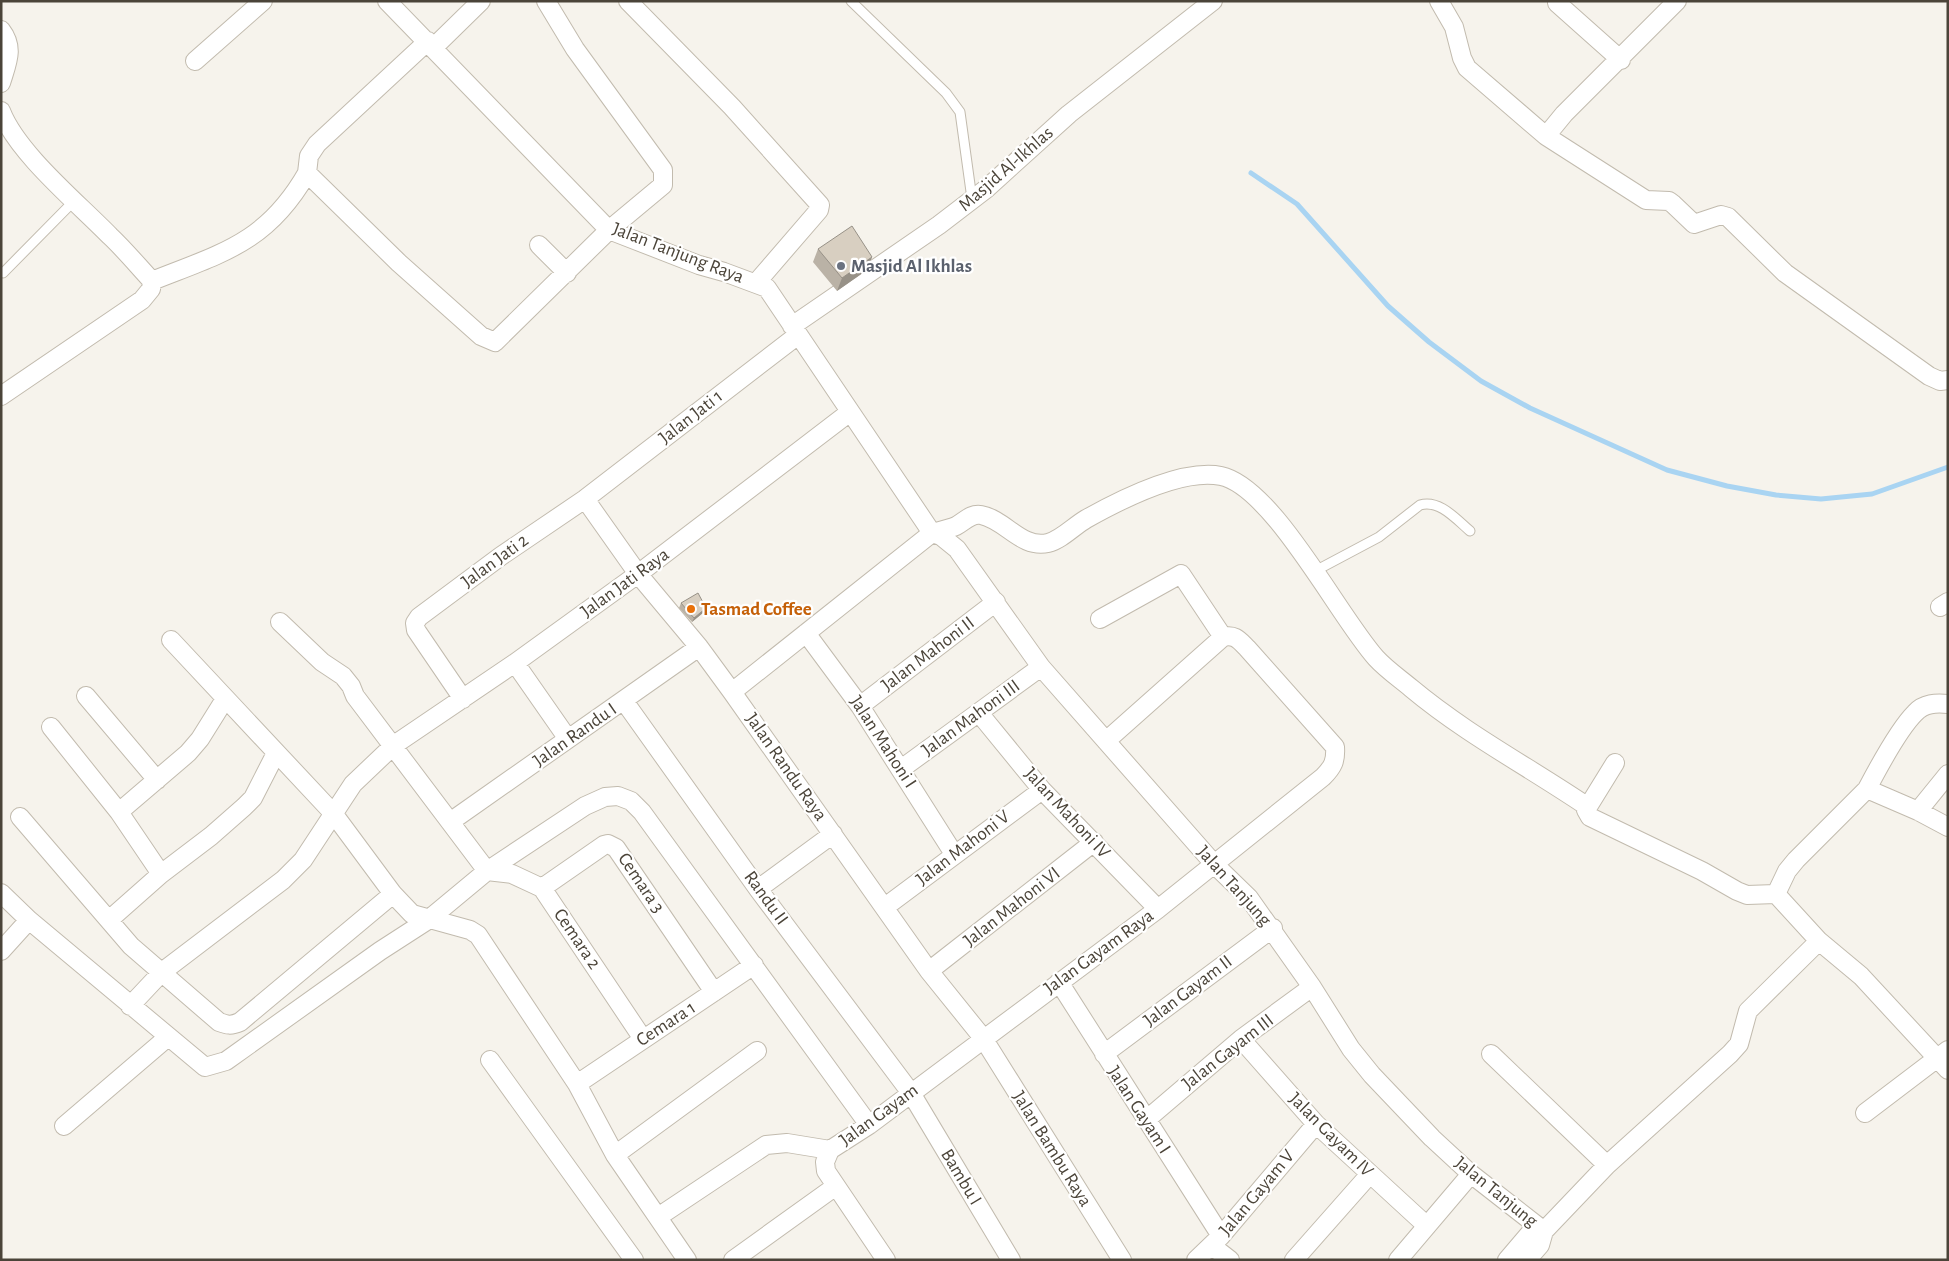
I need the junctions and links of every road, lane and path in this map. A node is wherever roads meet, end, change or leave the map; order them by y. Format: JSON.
{"nodes":[{"id":1,"x":263,"y":1,"type":"edge"},
{"id":2,"x":387,"y":1,"type":"edge"},
{"id":3,"x":481,"y":1,"type":"edge"},
{"id":4,"x":546,"y":1,"type":"edge"},
{"id":5,"x":628,"y":1,"type":"edge"},
{"id":6,"x":851,"y":1,"type":"edge"},
{"id":7,"x":1213,"y":1,"type":"edge"},
{"id":8,"x":1439,"y":1,"type":"edge"},
{"id":9,"x":1677,"y":1,"type":"edge"},
{"id":10,"x":1557,"y":3,"type":"dead end"},
{"id":11,"x":1,"y":30,"type":"edge"},
{"id":12,"x":430,"y":44,"type":"junction"},
{"id":13,"x":1621,"y":60,"type":"junction"},
{"id":14,"x":196,"y":61,"type":"dead end"},
{"id":15,"x":1,"y":83,"type":"edge"},
{"id":16,"x":4,"y":125,"type":"edge"},
{"id":17,"x":1546,"y":136,"type":"junction"},
{"id":18,"x":307,"y":173,"type":"junction"},
{"id":19,"x":972,"y":199,"type":"junction"},
{"id":20,"x":74,"y":201,"type":"junction"},
{"id":21,"x":609,"y":230,"type":"junction"},
{"id":22,"x":538,"y":245,"type":"dead end"},
{"id":23,"x":3,"y":273,"type":"dead end"},
{"id":24,"x":567,"y":273,"type":"junction"},
{"id":25,"x":152,"y":281,"type":"junction"},
{"id":26,"x":756,"y":283,"type":"junction"},
{"id":27,"x":795,"y":331,"type":"junction"},
{"id":28,"x":1948,"y":380,"type":"edge"},
{"id":29,"x":1,"y":396,"type":"edge"},
{"id":30,"x":850,"y":412,"type":"junction"},
{"id":31,"x":585,"y":500,"type":"junction"},
{"id":32,"x":1470,"y":531,"type":"dead end"},
{"id":33,"x":932,"y":533,"type":"junction"},
{"id":34,"x":1315,"y":571,"type":"junction"},
{"id":35,"x":638,"y":574,"type":"junction"},
{"id":36,"x":996,"y":602,"type":"junction"},
{"id":37,"x":1100,"y":619,"type":"dead end"},
{"id":38,"x":280,"y":622,"type":"dead end"},
{"id":39,"x":806,"y":633,"type":"junction"},
{"id":40,"x":1223,"y":637,"type":"junction"},
{"id":41,"x":172,"y":640,"type":"dead end"},
{"id":42,"x":699,"y":647,"type":"junction"},
{"id":43,"x":515,"y":663,"type":"junction"},
{"id":44,"x":1041,"y":667,"type":"junction"},
{"id":45,"x":732,"y":692,"type":"junction"},
{"id":46,"x":86,"y":696,"type":"dead end"},
{"id":47,"x":225,"y":699,"type":"junction"},
{"id":48,"x":463,"y":699,"type":"junction"},
{"id":49,"x":624,"y":701,"type":"junction"},
{"id":50,"x":1948,"y":704,"type":"edge"},
{"id":51,"x":860,"y":706,"type":"junction"},
{"id":52,"x":979,"y":713,"type":"junction"},
{"id":53,"x":51,"y":727,"type":"dead end"},
{"id":54,"x":568,"y":739,"type":"junction"},
{"id":55,"x":1106,"y":741,"type":"junction"},
{"id":56,"x":394,"y":746,"type":"junction"},
{"id":57,"x":276,"y":753,"type":"junction"},
{"id":58,"x":1615,"y":763,"type":"dead end"},
{"id":59,"x":901,"y":769,"type":"junction"},
{"id":60,"x":1948,"y":774,"type":"edge"},
{"id":61,"x":156,"y":780,"type":"junction"},
{"id":62,"x":1867,"y":789,"type":"junction"},
{"id":63,"x":1042,"y":790,"type":"junction"},
{"id":64,"x":1588,"y":807,"type":"junction"},
{"id":65,"x":1918,"y":810,"type":"junction"},
{"id":66,"x":119,"y":812,"type":"junction"},
{"id":67,"x":333,"y":813,"type":"junction"},
{"id":68,"x":20,"y":817,"type":"dead end"},
{"id":69,"x":450,"y":822,"type":"junction"},
{"id":70,"x":1948,"y":827,"type":"edge"},
{"id":71,"x":833,"y":834,"type":"junction"},
{"id":72,"x":1094,"y":842,"type":"junction"},
{"id":73,"x":954,"y":854,"type":"junction"},
{"id":74,"x":1215,"y":865,"type":"junction"},
{"id":75,"x":487,"y":870,"type":"junction"},
{"id":76,"x":161,"y":874,"type":"junction"},
{"id":77,"x":542,"y":888,"type":"junction"},
{"id":78,"x":758,"y":889,"type":"junction"},
{"id":79,"x":1,"y":893,"type":"edge"},
{"id":80,"x":393,"y":894,"type":"junction"},
{"id":81,"x":1776,"y":894,"type":"junction"},
{"id":82,"x":884,"y":907,"type":"junction"},
{"id":83,"x":1158,"y":909,"type":"junction"},
{"id":84,"x":29,"y":920,"type":"junction"},
{"id":85,"x":108,"y":920,"type":"junction"},
{"id":86,"x":428,"y":920,"type":"junction"},
{"id":87,"x":1273,"y":928,"type":"junction"},
{"id":88,"x":1818,"y":941,"type":"junction"},
{"id":89,"x":1,"y":952,"type":"edge"},
{"id":90,"x":754,"y":965,"type":"junction"},
{"id":91,"x":929,"y":971,"type":"junction"},
{"id":92,"x":162,"y":972,"type":"junction"},
{"id":93,"x":1059,"y":982,"type":"junction"},
{"id":94,"x":1312,"y":987,"type":"junction"},
{"id":95,"x":714,"y":992,"type":"junction"},
{"id":96,"x":130,"y":1006,"type":"junction"},
{"id":97,"x":168,"y":1037,"type":"junction"},
{"id":98,"x":983,"y":1038,"type":"junction"},
{"id":99,"x":643,"y":1039,"type":"junction"},
{"id":100,"x":1241,"y":1039,"type":"junction"},
{"id":101,"x":757,"y":1051,"type":"dead end"},
{"id":102,"x":1104,"y":1054,"type":"junction"},
{"id":103,"x":1491,"y":1054,"type":"dead end"},
{"id":104,"x":1944,"y":1059,"type":"edge"},
{"id":105,"x":490,"y":1060,"type":"dead end"},
{"id":106,"x":577,"y":1084,"type":"junction"},
{"id":107,"x":911,"y":1093,"type":"junction"},
{"id":108,"x":1864,"y":1113,"type":"dead end"},
{"id":109,"x":1146,"y":1120,"type":"junction"},
{"id":110,"x":1316,"y":1124,"type":"junction"},
{"id":111,"x":870,"y":1125,"type":"junction"},
{"id":112,"x":64,"y":1126,"type":"dead end"},
{"id":113,"x":830,"y":1150,"type":"junction"},
{"id":114,"x":615,"y":1155,"type":"junction"},
{"id":115,"x":1607,"y":1165,"type":"junction"},
{"id":116,"x":1370,"y":1174,"type":"junction"},
{"id":117,"x":1471,"y":1174,"type":"junction"},
{"id":118,"x":836,"y":1186,"type":"junction"},
{"id":119,"x":658,"y":1217,"type":"junction"},
{"id":120,"x":1427,"y":1226,"type":"junction"},
{"id":121,"x":1544,"y":1231,"type":"junction"},
{"id":122,"x":1216,"y":1241,"type":"junction"},
{"id":123,"x":879,"y":1257,"type":"edge"},
{"id":124,"x":634,"y":1260,"type":"edge"},
{"id":125,"x":686,"y":1260,"type":"edge"},
{"id":126,"x":732,"y":1260,"type":"edge"},
{"id":127,"x":1011,"y":1260,"type":"edge"},
{"id":128,"x":1122,"y":1260,"type":"edge"},
{"id":129,"x":1196,"y":1260,"type":"edge"},
{"id":130,"x":1230,"y":1260,"type":"edge"},
{"id":131,"x":1294,"y":1260,"type":"edge"},
{"id":132,"x":1398,"y":1260,"type":"edge"},
{"id":133,"x":1506,"y":1260,"type":"edge"},
{"id":134,"x":1527,"y":1260,"type":"edge"}],
"edges":[{"from":1,"to":14,"type":"street"},
{"from":2,"to":12,"type":"street","name":"Jalan Tanjung Raya"},
{"from":3,"to":12,"type":"street"},
{"from":4,"to":21,"type":"street"},
{"from":5,"to":26,"type":"street"},
{"from":6,"to":19,"type":"lane"},
{"from":7,"to":19,"type":"street","name":"Masjid Al-Ikhlas"},
{"from":8,"to":17,"type":"street"},
{"from":9,"to":13,"type":"street"},
{"from":10,"to":13,"type":"street"},
{"from":11,"to":15,"type":"street"},
{"from":12,"to":18,"type":"street"},
{"from":12,"to":21,"type":"street","name":"Jalan Tanjung Raya"},
{"from":13,"to":17,"type":"street"},
{"from":16,"to":20,"type":"street"},
{"from":17,"to":28,"type":"street"},
{"from":18,"to":24,"type":"street"},
{"from":18,"to":25,"type":"street"},
{"from":19,"to":27,"type":"street","name":"Masjid Al-Ikhlas"},
{"from":20,"to":23,"type":"lane"},
{"from":20,"to":25,"type":"street"},
{"from":21,"to":24,"type":"street"},
{"from":21,"to":26,"type":"street","name":"Jalan Tanjung Raya"},
{"from":22,"to":24,"type":"street"},
{"from":25,"to":29,"type":"street"},
{"from":26,"to":27,"type":"street","name":"Jalan Tanjung Raya"},
{"from":27,"to":30,"type":"street","name":"Jalan Tanjung Raya"},
{"from":27,"to":31,"type":"street","name":"Jalan Jati 1"},
{"from":30,"to":33,"type":"street","name":"Jalan Tanjung Raya"},
{"from":30,"to":35,"type":"street","name":"Jalan Jati Raya"},
{"from":31,"to":35,"type":"street","name":"Jalan Randu Raya"},
{"from":31,"to":48,"type":"street","name":"Jalan Jati 2"},
{"from":32,"to":34,"type":"lane"},
{"from":33,"to":34,"type":"street"},
{"from":33,"to":36,"type":"street","name":"Jalan Tanjung"},
{"from":33,"to":39,"type":"street"},
{"from":34,"to":64,"type":"street"},
{"from":35,"to":42,"type":"street","name":"Jalan Randu Raya"},
{"from":35,"to":43,"type":"street","name":"Jalan Jati Raya"},
{"from":36,"to":44,"type":"street","name":"Jalan Tanjung"},
{"from":36,"to":51,"type":"street","name":"Jalan Mahoni II"},
{"from":37,"to":40,"type":"street"},
{"from":38,"to":56,"type":"street"},
{"from":39,"to":45,"type":"street"},
{"from":39,"to":51,"type":"street","name":"Jalan Mahoni I"},
{"from":40,"to":55,"type":"street"},
{"from":40,"to":74,"type":"street","name":"Jalan Gayam Raya"},
{"from":41,"to":47,"type":"street"},
{"from":42,"to":45,"type":"street","name":"Jalan Randu Raya"},
{"from":42,"to":49,"type":"street","name":"Jalan Randu I"},
{"from":43,"to":48,"type":"street","name":"Jalan Jati Raya"},
{"from":43,"to":54,"type":"street"},
{"from":44,"to":52,"type":"street","name":"Jalan Mahoni III"},
{"from":44,"to":55,"type":"street","name":"Jalan Tanjung"},
{"from":45,"to":71,"type":"street","name":"Jalan Randu Raya"},
{"from":46,"to":61,"type":"street"},
{"from":47,"to":57,"type":"street"},
{"from":47,"to":61,"type":"street"},
{"from":48,"to":56,"type":"street","name":"Jalan Jati Raya"},
{"from":49,"to":54,"type":"street","name":"Jalan Randu I"},
{"from":49,"to":78,"type":"street","name":"Randu II"},
{"from":50,"to":62,"type":"street"},
{"from":51,"to":59,"type":"street","name":"Jalan Mahoni I"},
{"from":52,"to":59,"type":"street","name":"Jalan Mahoni III"},
{"from":52,"to":63,"type":"street","name":"Jalan Mahoni IV"},
{"from":53,"to":66,"type":"street"},
{"from":54,"to":69,"type":"street","name":"Jalan Randu I"},
{"from":55,"to":74,"type":"street","name":"Jalan Tanjung"},
{"from":56,"to":67,"type":"street","name":"Jalan Jati Raya"},
{"from":56,"to":69,"type":"street"},
{"from":57,"to":67,"type":"street"},
{"from":57,"to":76,"type":"street"},
{"from":58,"to":64,"type":"street"},
{"from":59,"to":73,"type":"street","name":"Jalan Mahoni I"},
{"from":60,"to":65,"type":"street"},
{"from":61,"to":66,"type":"street"},
{"from":62,"to":65,"type":"street"},
{"from":62,"to":81,"type":"street"},
{"from":63,"to":72,"type":"street","name":"Jalan Mahoni IV"},
{"from":63,"to":73,"type":"street","name":"Jalan Mahoni V"},
{"from":64,"to":81,"type":"street"},
{"from":65,"to":70,"type":"street"},
{"from":66,"to":76,"type":"street"},
{"from":67,"to":80,"type":"street"},
{"from":67,"to":92,"type":"street","name":"Jalan Jati Raya"},
{"from":68,"to":85,"type":"street"},
{"from":69,"to":75,"type":"street"},
{"from":71,"to":78,"type":"street"},
{"from":71,"to":82,"type":"street","name":"Jalan Randu Raya"},
{"from":72,"to":83,"type":"street","name":"Jalan Mahoni IV"},
{"from":72,"to":91,"type":"street","name":"Jalan Mahoni VI"},
{"from":73,"to":82,"type":"street","name":"Jalan Mahoni V"},
{"from":74,"to":83,"type":"street","name":"Jalan Gayam Raya"},
{"from":74,"to":87,"type":"street","name":"Jalan Tanjung"},
{"from":75,"to":77,"type":"street","name":"Cemara 2"},
{"from":75,"to":86,"type":"street"},
{"from":75,"to":90,"type":"street"},
{"from":76,"to":85,"type":"street"},
{"from":77,"to":95,"type":"street","name":"Cemara 3"},
{"from":77,"to":99,"type":"street","name":"Cemara 2"},
{"from":78,"to":107,"type":"street","name":"Randu II"},
{"from":79,"to":84,"type":"street"},
{"from":80,"to":86,"type":"street"},
{"from":80,"to":92,"type":"street"},
{"from":81,"to":88,"type":"street"},
{"from":82,"to":91,"type":"street","name":"Jalan Randu Raya"},
{"from":83,"to":93,"type":"street","name":"Jalan Gayam Raya"},
{"from":84,"to":89,"type":"street"},
{"from":84,"to":96,"type":"street"},
{"from":85,"to":92,"type":"street"},
{"from":86,"to":97,"type":"street"},
{"from":86,"to":106,"type":"street"},
{"from":87,"to":94,"type":"street","name":"Jalan Tanjung"},
{"from":87,"to":102,"type":"street","name":"Jalan Gayam II"},
{"from":88,"to":104,"type":"street"},
{"from":88,"to":115,"type":"street"},
{"from":90,"to":95,"type":"street","name":"Cemara 1"},
{"from":90,"to":111,"type":"street"},
{"from":91,"to":98,"type":"street","name":"Jalan Randu Raya"},
{"from":92,"to":96,"type":"street","name":"Jalan Jati Raya"},
{"from":93,"to":98,"type":"street","name":"Jalan Gayam Raya"},
{"from":93,"to":102,"type":"street","name":"Jalan Gayam I"},
{"from":94,"to":100,"type":"street","name":"Jalan Gayam III"},
{"from":94,"to":117,"type":"street","name":"Jalan Tanjung"},
{"from":95,"to":99,"type":"street","name":"Cemara 1"},
{"from":96,"to":97,"type":"street"},
{"from":97,"to":112,"type":"street"},
{"from":98,"to":107,"type":"street","name":"Jalan Gayam"},
{"from":98,"to":128,"type":"street","name":"Jalan Bambu Raya"},
{"from":99,"to":106,"type":"street","name":"Cemara 1"},
{"from":100,"to":109,"type":"street","name":"Jalan Gayam III"},
{"from":100,"to":110,"type":"street","name":"Jalan Gayam IV"},
{"from":101,"to":114,"type":"street"},
{"from":102,"to":109,"type":"street","name":"Jalan Gayam I"},
{"from":103,"to":115,"type":"street"},
{"from":104,"to":108,"type":"street"},
{"from":105,"to":124,"type":"street"},
{"from":106,"to":114,"type":"street"},
{"from":107,"to":111,"type":"street","name":"Jalan Gayam"},
{"from":107,"to":127,"type":"street","name":"Bambu I"},
{"from":109,"to":122,"type":"street","name":"Jalan Gayam I"},
{"from":110,"to":116,"type":"street","name":"Jalan Gayam IV"},
{"from":110,"to":122,"type":"street","name":"Jalan Gayam V"},
{"from":111,"to":113,"type":"street","name":"Jalan Gayam"},
{"from":113,"to":118,"type":"street","name":"Jalan Gayam"},
{"from":113,"to":119,"type":"street"},
{"from":114,"to":119,"type":"street"},
{"from":115,"to":121,"type":"street"},
{"from":116,"to":120,"type":"street","name":"Jalan Gayam IV"},
{"from":116,"to":131,"type":"street"},
{"from":117,"to":120,"type":"street"},
{"from":117,"to":121,"type":"street","name":"Jalan Tanjung"},
{"from":118,"to":123,"type":"street","name":"Jalan Gayam"},
{"from":118,"to":126,"type":"street"},
{"from":119,"to":125,"type":"street"},
{"from":120,"to":132,"type":"street"},
{"from":121,"to":133,"type":"street"},
{"from":121,"to":134,"type":"street"},
{"from":122,"to":129,"type":"street","name":"Jalan Gayam V"},
{"from":122,"to":130,"type":"street","name":"Jalan Gayam I"}]}
